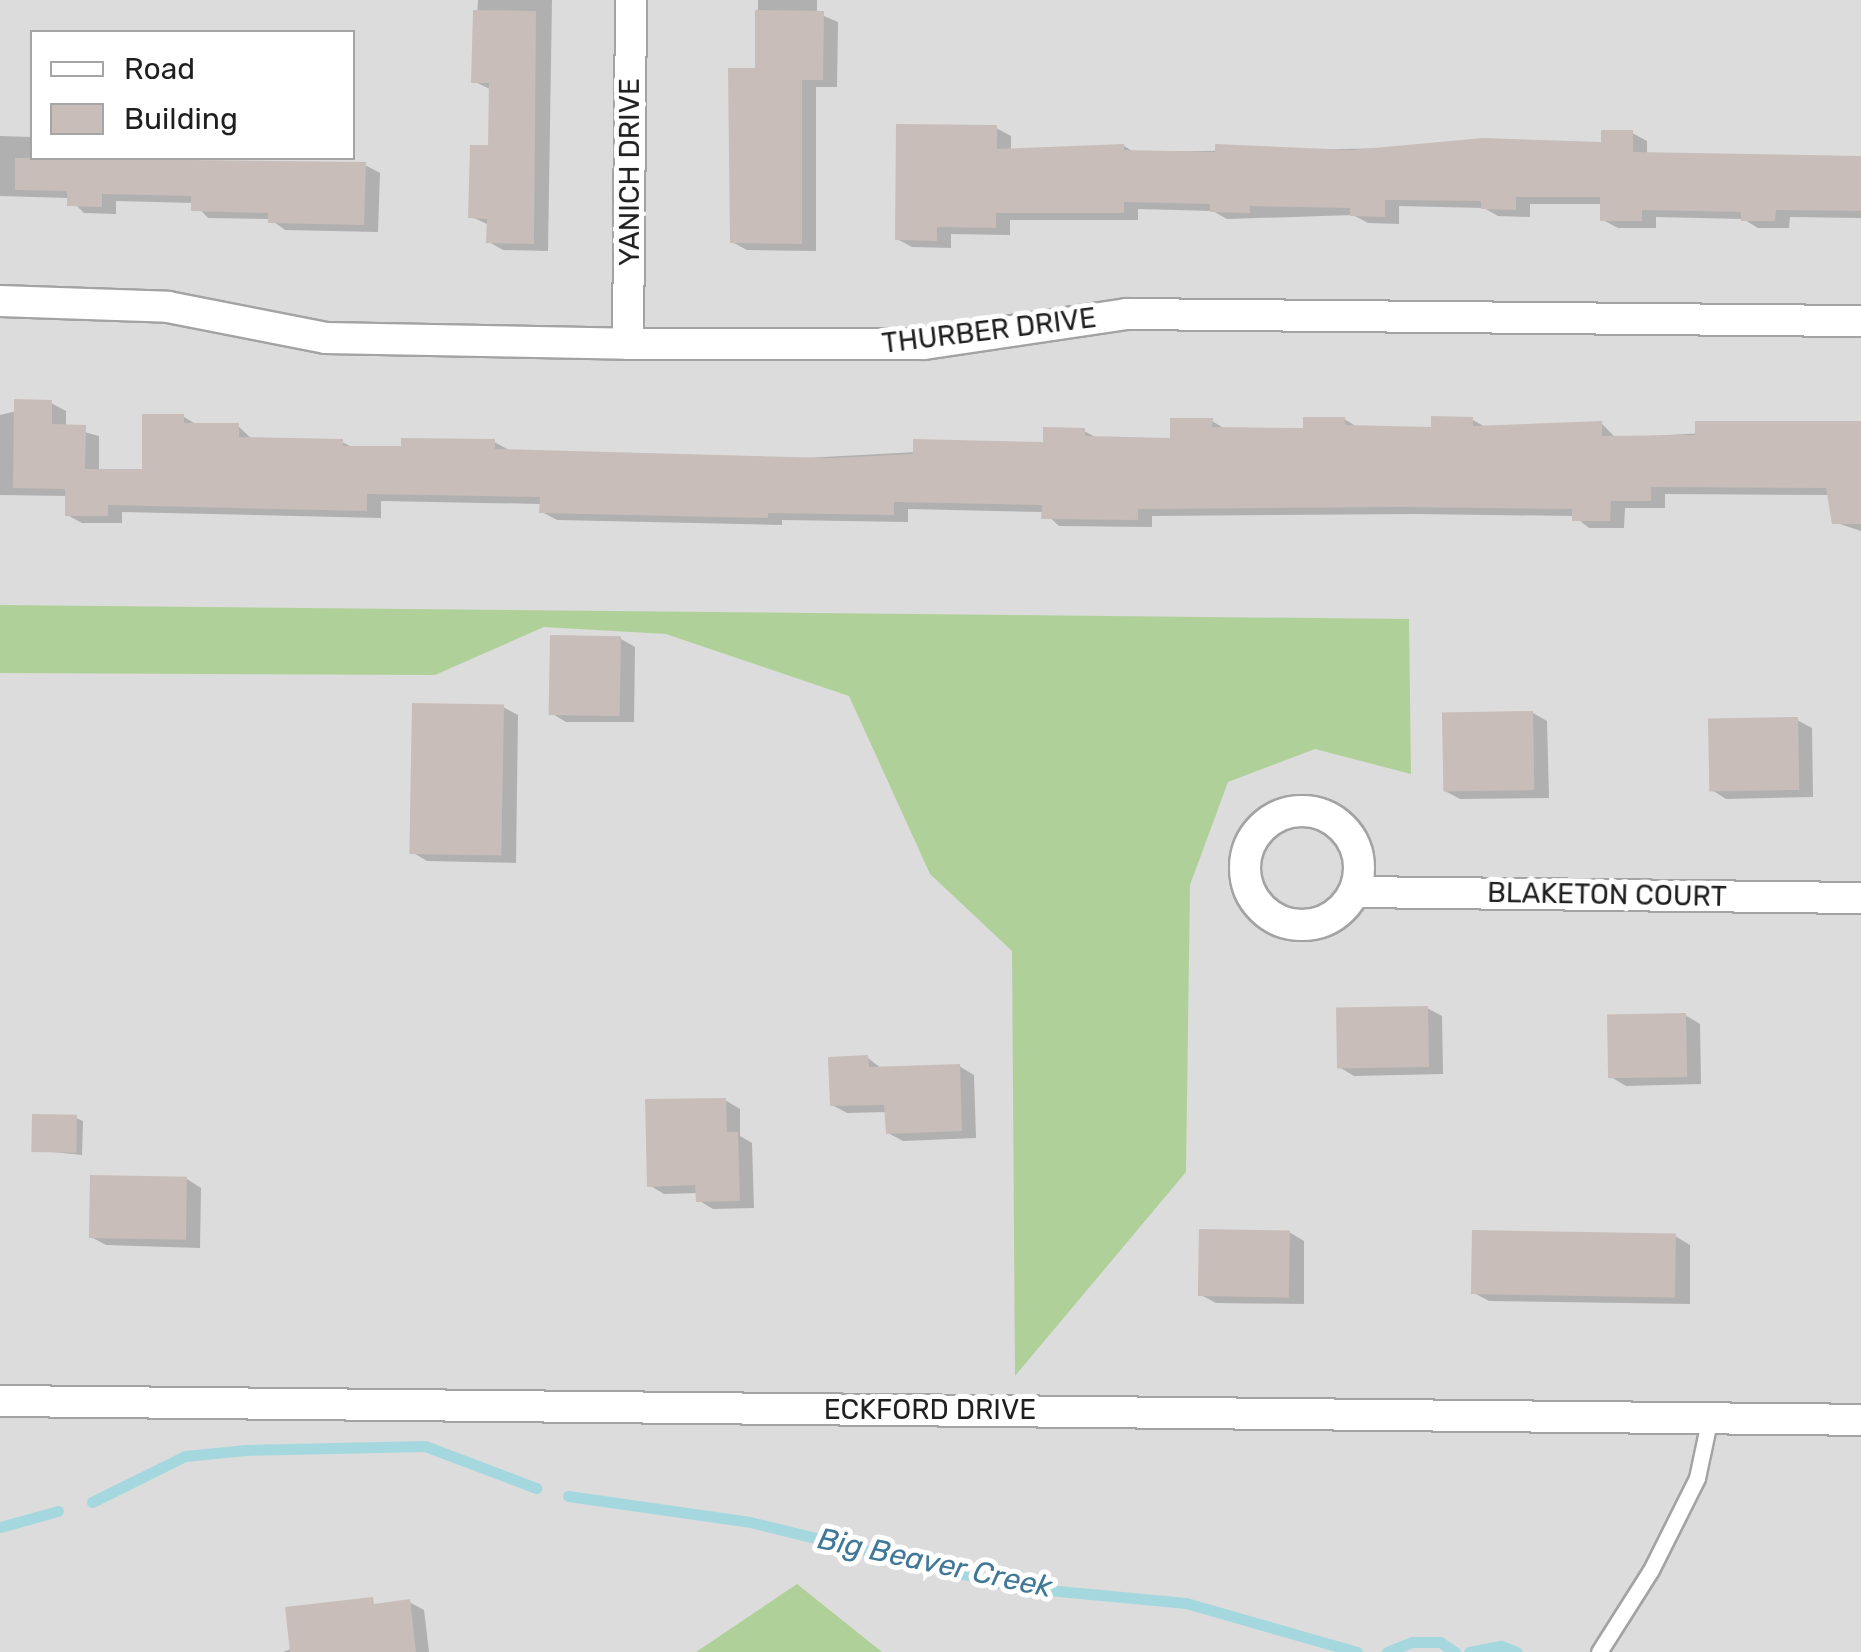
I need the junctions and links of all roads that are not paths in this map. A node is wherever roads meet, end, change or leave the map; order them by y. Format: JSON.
{"nodes":[{"id":1,"x":631,"y":0,"type":"edge"},
{"id":2,"x":0,"y":302,"type":"edge"},
{"id":3,"x":1861,"y":321,"type":"edge"},
{"id":4,"x":628,"y":344,"type":"junction"},
{"id":5,"x":1354,"y":892,"type":"dead end"},
{"id":6,"x":1861,"y":898,"type":"edge"},
{"id":7,"x":0,"y":1400,"type":"edge"},
{"id":8,"x":1710,"y":1417,"type":"junction"},
{"id":9,"x":1861,"y":1420,"type":"edge"},
{"id":10,"x":1599,"y":1652,"type":"edge"}],
"edges":[{"from":1,"to":4,"type":"street","name":"YANICH DRIVE"},
{"from":2,"to":4,"type":"street","name":"THURBER DRIVE"},
{"from":3,"to":4,"type":"street","name":"THURBER DRIVE"},
{"from":5,"to":6,"type":"street","name":"BLAKETON COURT"},
{"from":7,"to":8,"type":"street","name":"ECKFORD DRIVE"},
{"from":8,"to":9,"type":"street","name":"ECKFORD DRIVE"},
{"from":8,"to":10,"type":"lane"}]}
